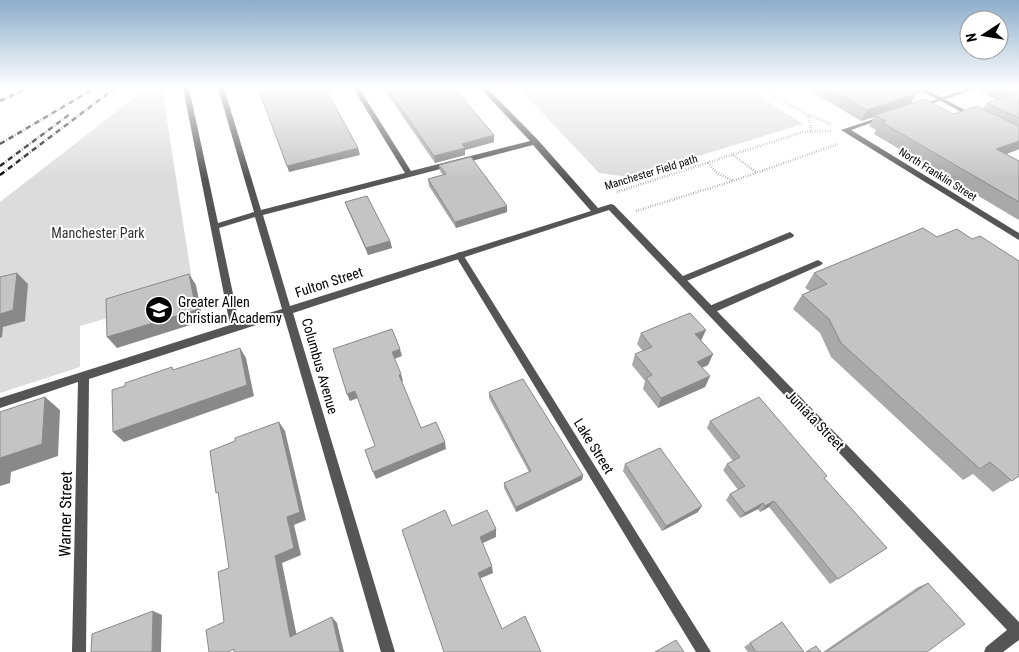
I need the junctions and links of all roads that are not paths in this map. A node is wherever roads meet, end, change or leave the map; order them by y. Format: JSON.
{"nodes":[{"id":1,"x":192,"y":118,"type":"edge"},
{"id":2,"x":230,"y":118,"type":"edge"},
{"id":3,"x":375,"y":118,"type":"edge"},
{"id":4,"x":512,"y":118,"type":"edge"},
{"id":5,"x":880,"y":118,"type":"edge"},
{"id":6,"x":977,"y":118,"type":"edge"},
{"id":7,"x":984,"y":122,"type":"edge"},
{"id":8,"x":535,"y":142,"type":"junction"},
{"id":9,"x":409,"y":174,"type":"junction"},
{"id":10,"x":611,"y":207,"type":"joint"},
{"id":11,"x":597,"y":212,"type":"junction"},
{"id":12,"x":259,"y":213,"type":"junction"},
{"id":13,"x":214,"y":227,"type":"junction"},
{"id":14,"x":790,"y":235,"type":"dead end"},
{"id":15,"x":1019,"y":237,"type":"edge"},
{"id":16,"x":459,"y":255,"type":"junction"},
{"id":17,"x":818,"y":263,"type":"dead end"},
{"id":18,"x":681,"y":280,"type":"junction"},
{"id":19,"x":288,"y":310,"type":"junction"},
{"id":20,"x":710,"y":310,"type":"junction"},
{"id":21,"x":235,"y":327,"type":"junction"},
{"id":22,"x":84,"y":376,"type":"junction"},
{"id":23,"x":0,"y":403,"type":"edge"},
{"id":24,"x":1018,"y":631,"type":"edge"},
{"id":25,"x":79,"y":652,"type":"edge"},
{"id":26,"x":388,"y":652,"type":"edge"},
{"id":27,"x":704,"y":652,"type":"edge"},
{"id":28,"x":991,"y":652,"type":"edge"}],
"edges":[{"from":1,"to":13,"type":"street"},
{"from":2,"to":12,"type":"street","name":"Columbus Avenue"},
{"from":3,"to":9,"type":"street"},
{"from":4,"to":8,"type":"street"},
{"from":5,"to":15,"type":"street","name":"North Franklin Street"},
{"from":6,"to":7,"type":"street"},
{"from":8,"to":9,"type":"street"},
{"from":8,"to":11,"type":"street"},
{"from":9,"to":12,"type":"street"},
{"from":10,"to":11,"type":"street","name":"Fulton Street"},
{"from":10,"to":18,"type":"street","name":"Juniata Street"},
{"from":11,"to":16,"type":"street","name":"Fulton Street"},
{"from":12,"to":13,"type":"street"},
{"from":12,"to":19,"type":"street","name":"Columbus Avenue"},
{"from":13,"to":21,"type":"street"},
{"from":14,"to":18,"type":"street"},
{"from":16,"to":19,"type":"street","name":"Fulton Street"},
{"from":16,"to":27,"type":"street","name":"Lake Street"},
{"from":17,"to":20,"type":"street"},
{"from":18,"to":20,"type":"street","name":"Juniata Street"},
{"from":19,"to":21,"type":"street","name":"Fulton Street"},
{"from":19,"to":26,"type":"street","name":"Columbus Avenue"},
{"from":20,"to":24,"type":"street","name":"Juniata Street"},
{"from":21,"to":22,"type":"street","name":"Fulton Street"},
{"from":22,"to":23,"type":"street","name":"Fulton Street"},
{"from":22,"to":25,"type":"street","name":"Warner Street"},
{"from":24,"to":28,"type":"street"}]}
